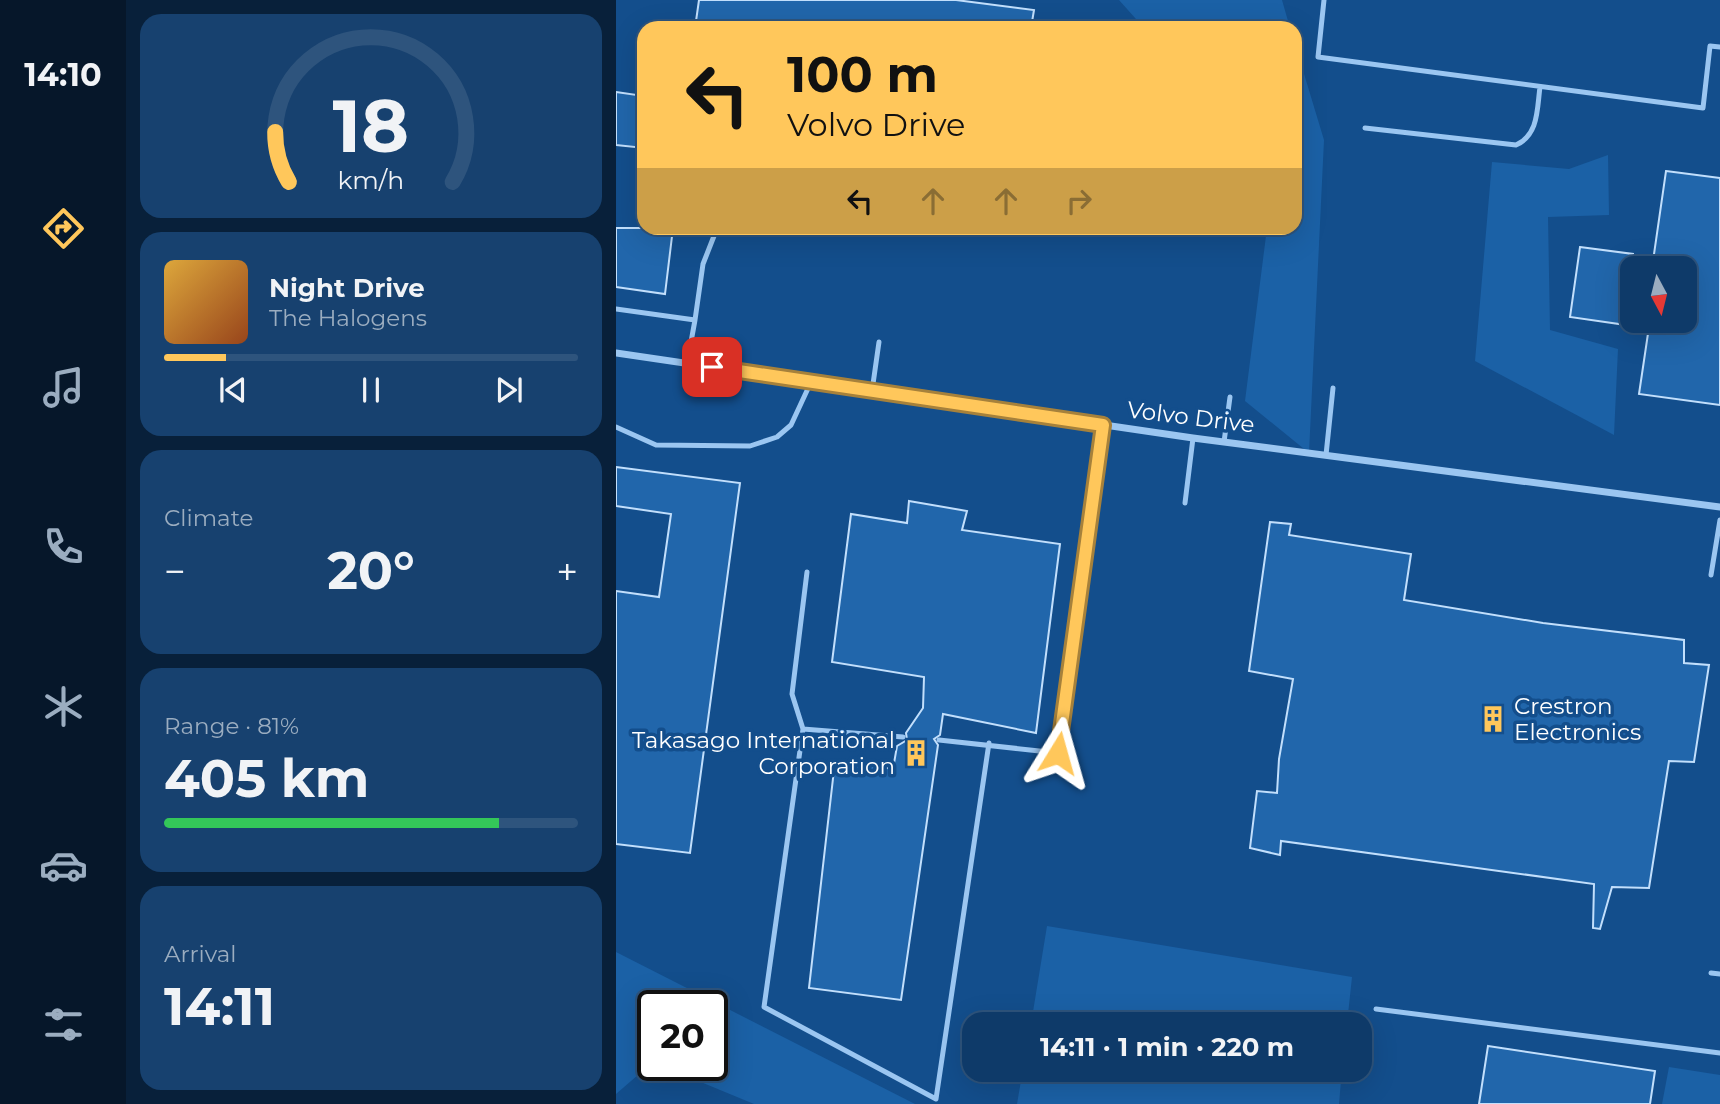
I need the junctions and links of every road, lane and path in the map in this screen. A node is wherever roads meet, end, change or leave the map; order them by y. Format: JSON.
{"nodes":[{"id":1,"x":1324,"y":0,"type":"edge"},
{"id":2,"x":1720,"y":47,"type":"edge"},
{"id":3,"x":1540,"y":87,"type":"junction"},
{"id":4,"x":1365,"y":128,"type":"dead end"},
{"id":5,"x":714,"y":236,"type":"dead end"},
{"id":6,"x":616,"y":309,"type":"edge"},
{"id":7,"x":695,"y":320,"type":"junction"},
{"id":8,"x":879,"y":342,"type":"dead end"},
{"id":9,"x":616,"y":353,"type":"edge"},
{"id":10,"x":687,"y":364,"type":"junction"},
{"id":11,"x":811,"y":382,"type":"junction"},
{"id":12,"x":1333,"y":388,"type":"dead end"},
{"id":13,"x":872,"y":391,"type":"junction"},
{"id":14,"x":1230,"y":397,"type":"dead end"},
{"id":15,"x":1103,"y":425,"type":"junction"},
{"id":16,"x":616,"y":428,"type":"edge"},
{"id":17,"x":1193,"y":438,"type":"junction"},
{"id":18,"x":1224,"y":442,"type":"junction"},
{"id":19,"x":1326,"y":455,"type":"junction"},
{"id":20,"x":1185,"y":503,"type":"dead end"},
{"id":21,"x":1720,"y":507,"type":"edge"},
{"id":22,"x":1720,"y":520,"type":"edge"},
{"id":23,"x":1713,"y":564,"type":"junction"},
{"id":24,"x":1720,"y":565,"type":"edge"},
{"id":25,"x":807,"y":572,"type":"dead end"},
{"id":26,"x":1711,"y":575,"type":"dead end"},
{"id":27,"x":803,"y":729,"type":"junction"},
{"id":28,"x":903,"y":737,"type":"dead end"},
{"id":29,"x":939,"y":740,"type":"dead end"},
{"id":30,"x":989,"y":743,"type":"junction"},
{"id":31,"x":1711,"y":973,"type":"dead end"},
{"id":32,"x":1720,"y":974,"type":"edge"},
{"id":33,"x":1376,"y":1009,"type":"dead end"},
{"id":34,"x":1720,"y":1053,"type":"edge"}],
"edges":[{"from":1,"to":3,"type":"lane"},
{"from":2,"to":3,"type":"lane"},
{"from":3,"to":4,"type":"lane"},
{"from":5,"to":7,"type":"lane"},
{"from":6,"to":7,"type":"lane"},
{"from":7,"to":10,"type":"lane"},
{"from":8,"to":13,"type":"lane"},
{"from":9,"to":10,"type":"street","name":"Volvo Drive"},
{"from":10,"to":11,"type":"street","name":"Volvo Drive"},
{"from":11,"to":13,"type":"street","name":"Volvo Drive"},
{"from":11,"to":16,"type":"lane"},
{"from":12,"to":19,"type":"lane"},
{"from":13,"to":15,"type":"street","name":"Volvo Drive"},
{"from":14,"to":18,"type":"lane"},
{"from":15,"to":17,"type":"street","name":"Volvo Drive"},
{"from":15,"to":30,"type":"lane"},
{"from":17,"to":18,"type":"street","name":"Volvo Drive"},
{"from":17,"to":20,"type":"lane"},
{"from":18,"to":19,"type":"street","name":"Volvo Drive"},
{"from":19,"to":21,"type":"street","name":"Volvo Drive"},
{"from":22,"to":23,"type":"lane"},
{"from":23,"to":24,"type":"lane"},
{"from":23,"to":26,"type":"lane"},
{"from":25,"to":27,"type":"lane"},
{"from":27,"to":28,"type":"lane"},
{"from":27,"to":30,"type":"lane"},
{"from":29,"to":30,"type":"lane"},
{"from":31,"to":32,"type":"lane"},
{"from":33,"to":34,"type":"lane"}]}
